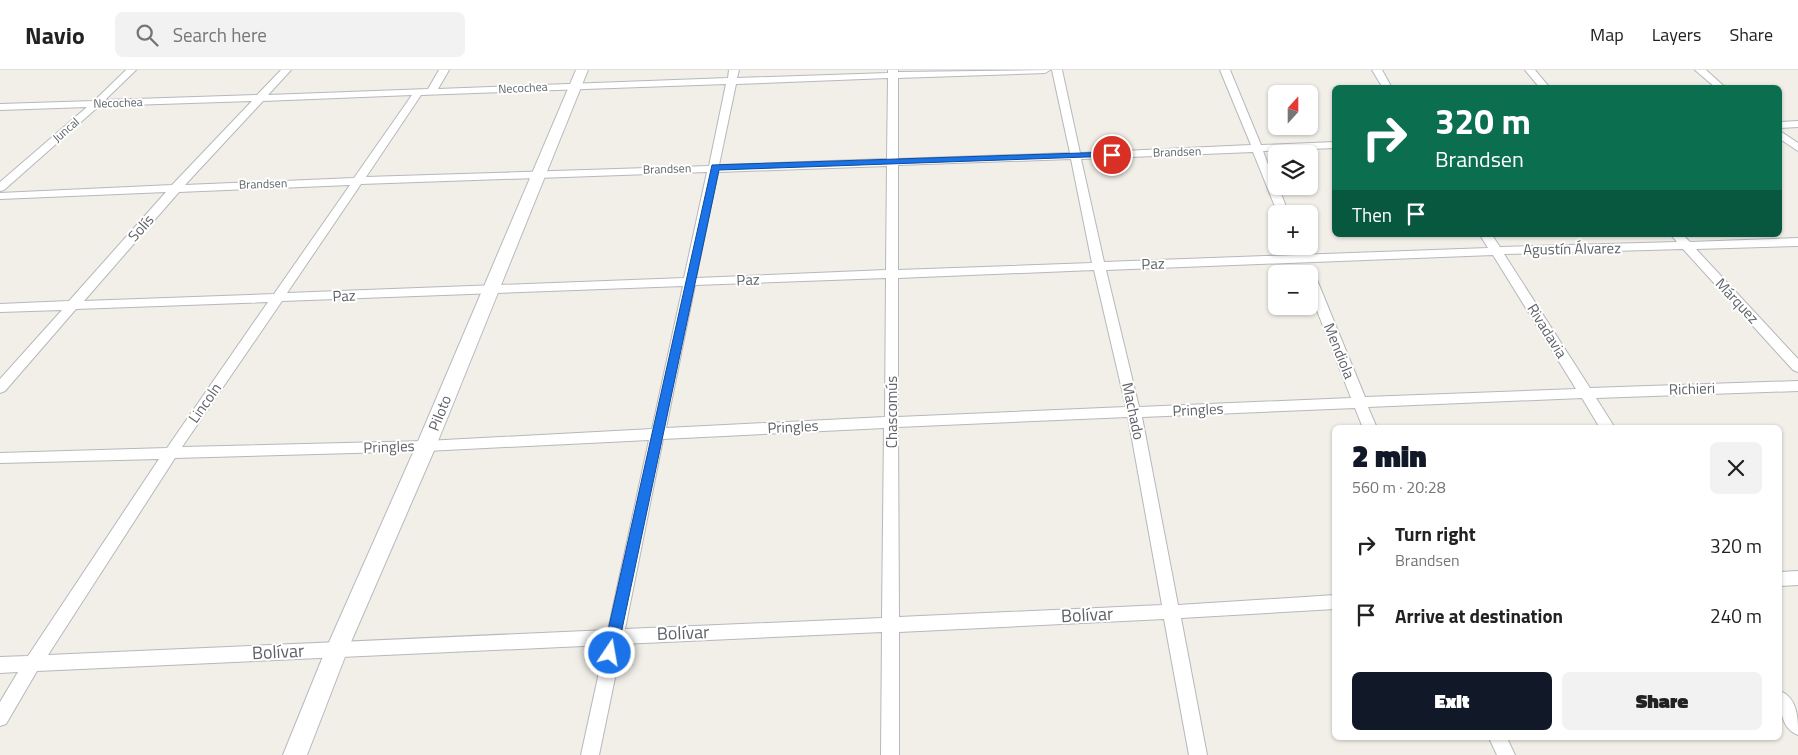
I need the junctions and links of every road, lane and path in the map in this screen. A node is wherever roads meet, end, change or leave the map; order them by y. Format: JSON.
{"nodes":[{"id":1,"x":131,"y":70,"type":"edge"},
{"id":2,"x":286,"y":70,"type":"edge"},
{"id":3,"x":444,"y":70,"type":"edge"},
{"id":4,"x":1045,"y":70,"type":"edge"},
{"id":5,"x":1057,"y":70,"type":"edge"},
{"id":6,"x":1225,"y":70,"type":"edge"},
{"id":7,"x":1376,"y":70,"type":"edge"},
{"id":8,"x":1530,"y":70,"type":"edge"},
{"id":9,"x":1700,"y":70,"type":"edge"},
{"id":10,"x":893,"y":73,"type":"edge"},
{"id":11,"x":733,"y":75,"type":"edge"},
{"id":12,"x":579,"y":78,"type":"edge"},
{"id":13,"x":1386,"y":85,"type":"edge"},
{"id":14,"x":1543,"y":85,"type":"edge"},
{"id":15,"x":1718,"y":85,"type":"edge"},
{"id":16,"x":425,"y":93,"type":"junction"},
{"id":17,"x":261,"y":97,"type":"junction"},
{"id":18,"x":96,"y":104,"type":"junction"},
{"id":19,"x":0,"y":106,"type":"edge"},
{"id":20,"x":1782,"y":124,"type":"edge"},
{"id":21,"x":1798,"y":124,"type":"edge"},
{"id":22,"x":1782,"y":136,"type":"edge"},
{"id":23,"x":1332,"y":145,"type":"edge"},
{"id":24,"x":1798,"y":148,"type":"edge"},
{"id":25,"x":1259,"y":149,"type":"junction"},
{"id":26,"x":1075,"y":156,"type":"junction"},
{"id":27,"x":892,"y":162,"type":"junction"},
{"id":28,"x":715,"y":167,"type":"junction"},
{"id":29,"x":537,"y":175,"type":"junction"},
{"id":30,"x":357,"y":181,"type":"junction"},
{"id":31,"x":0,"y":188,"type":"edge"},
{"id":32,"x":176,"y":188,"type":"junction"},
{"id":33,"x":0,"y":196,"type":"edge"},
{"id":34,"x":1281,"y":205,"type":"edge"},
{"id":35,"x":1487,"y":237,"type":"edge"},
{"id":36,"x":1678,"y":237,"type":"edge"},
{"id":37,"x":1798,"y":242,"type":"edge"},
{"id":38,"x":1686,"y":247,"type":"junction"},
{"id":39,"x":1496,"y":251,"type":"junction"},
{"id":40,"x":1300,"y":255,"type":"edge"},
{"id":41,"x":1302,"y":259,"type":"junction"},
{"id":42,"x":1304,"y":265,"type":"edge"},
{"id":43,"x":1098,"y":266,"type":"junction"},
{"id":44,"x":893,"y":275,"type":"junction"},
{"id":45,"x":690,"y":282,"type":"junction"},
{"id":46,"x":491,"y":289,"type":"junction"},
{"id":47,"x":278,"y":298,"type":"junction"},
{"id":48,"x":1318,"y":299,"type":"edge"},
{"id":49,"x":71,"y":306,"type":"junction"},
{"id":50,"x":0,"y":308,"type":"edge"},
{"id":51,"x":1798,"y":367,"type":"edge"},
{"id":52,"x":1798,"y":386,"type":"edge"},
{"id":53,"x":0,"y":388,"type":"edge"},
{"id":54,"x":1586,"y":393,"type":"junction"},
{"id":55,"x":1360,"y":402,"type":"junction"},
{"id":56,"x":1134,"y":413,"type":"junction"},
{"id":57,"x":892,"y":422,"type":"junction"},
{"id":58,"x":1369,"y":425,"type":"edge"},
{"id":59,"x":1606,"y":425,"type":"edge"},
{"id":60,"x":658,"y":435,"type":"junction"},
{"id":61,"x":426,"y":446,"type":"junction"},
{"id":62,"x":170,"y":453,"type":"junction"},
{"id":63,"x":0,"y":458,"type":"edge"},
{"id":64,"x":1798,"y":578,"type":"edge"},
{"id":65,"x":1782,"y":579,"type":"edge"},
{"id":66,"x":1332,"y":602,"type":"edge"},
{"id":67,"x":1171,"y":612,"type":"junction"},
{"id":68,"x":892,"y":624,"type":"junction"},
{"id":69,"x":614,"y":636,"type":"junction"},
{"id":70,"x":337,"y":649,"type":"junction"},
{"id":71,"x":0,"y":664,"type":"edge"},
{"id":72,"x":33,"y":664,"type":"junction"},
{"id":73,"x":1782,"y":702,"type":"edge"},
{"id":74,"x":0,"y":718,"type":"edge"},
{"id":75,"x":1798,"y":727,"type":"edge"},
{"id":76,"x":1499,"y":740,"type":"edge"},
{"id":77,"x":295,"y":755,"type":"edge"},
{"id":78,"x":590,"y":755,"type":"edge"},
{"id":79,"x":890,"y":755,"type":"edge"},
{"id":80,"x":1198,"y":755,"type":"edge"},
{"id":81,"x":1506,"y":755,"type":"edge"}],
"edges":[{"from":1,"to":18,"type":"street","name":"Juncal"},
{"from":2,"to":17,"type":"street","name":"Solís"},
{"from":3,"to":16,"type":"street","name":"Lincoln"},
{"from":4,"to":10,"type":"street","name":"Necochea"},
{"from":5,"to":26,"type":"street","name":"Machado"},
{"from":6,"to":25,"type":"street"},
{"from":7,"to":13,"type":"street"},
{"from":8,"to":14,"type":"street"},
{"from":9,"to":15,"type":"street"},
{"from":10,"to":11,"type":"street","name":"Necochea"},
{"from":10,"to":27,"type":"street","name":"Chascomús"},
{"from":11,"to":12,"type":"street","name":"Necochea"},
{"from":11,"to":28,"type":"street"},
{"from":12,"to":16,"type":"street","name":"Necochea"},
{"from":12,"to":29,"type":"main road","name":"Piloto"},
{"from":16,"to":17,"type":"street","name":"Necochea"},
{"from":16,"to":30,"type":"street","name":"Lincoln"},
{"from":17,"to":18,"type":"street","name":"Necochea"},
{"from":17,"to":32,"type":"street","name":"Solís"},
{"from":18,"to":19,"type":"street","name":"Necochea"},
{"from":18,"to":31,"type":"street","name":"Juncal"},
{"from":20,"to":21,"type":"street"},
{"from":22,"to":24,"type":"street"},
{"from":23,"to":25,"type":"street","name":"Brandsen"},
{"from":25,"to":26,"type":"street","name":"Brandsen"},
{"from":25,"to":34,"type":"street"},
{"from":26,"to":27,"type":"street","name":"Brandsen"},
{"from":26,"to":43,"type":"street","name":"Machado"},
{"from":27,"to":28,"type":"street","name":"Brandsen"},
{"from":27,"to":44,"type":"street","name":"Chascomús"},
{"from":28,"to":29,"type":"street","name":"Brandsen"},
{"from":28,"to":45,"type":"street"},
{"from":29,"to":30,"type":"street","name":"Brandsen"},
{"from":29,"to":46,"type":"main road","name":"Piloto"},
{"from":30,"to":32,"type":"street","name":"Brandsen"},
{"from":30,"to":47,"type":"street","name":"Lincoln"},
{"from":32,"to":33,"type":"street","name":"Brandsen"},
{"from":32,"to":49,"type":"street","name":"Solís"},
{"from":35,"to":39,"type":"street","name":"Rivadavia"},
{"from":36,"to":38,"type":"street","name":"Márquez"},
{"from":37,"to":38,"type":"street","name":"Agustín Álvarez"},
{"from":38,"to":39,"type":"street","name":"Agustín Álvarez"},
{"from":38,"to":51,"type":"street","name":"Márquez"},
{"from":39,"to":41,"type":"street","name":"Paz"},
{"from":39,"to":54,"type":"street","name":"Rivadavia"},
{"from":40,"to":41,"type":"street","name":"Mendiola"},
{"from":41,"to":42,"type":"street","name":"Mendiola"},
{"from":41,"to":43,"type":"street","name":"Paz"},
{"from":43,"to":44,"type":"street","name":"Paz"},
{"from":43,"to":56,"type":"street","name":"Machado"},
{"from":44,"to":45,"type":"street","name":"Paz"},
{"from":44,"to":57,"type":"street","name":"Chascomús"},
{"from":45,"to":46,"type":"street","name":"Paz"},
{"from":45,"to":60,"type":"street"},
{"from":46,"to":47,"type":"street","name":"Paz"},
{"from":46,"to":61,"type":"main road","name":"Piloto"},
{"from":47,"to":49,"type":"street","name":"Paz"},
{"from":47,"to":62,"type":"street","name":"Lincoln"},
{"from":48,"to":55,"type":"street","name":"Mendiola"},
{"from":49,"to":50,"type":"street","name":"Paz"},
{"from":49,"to":53,"type":"street","name":"Solís"},
{"from":52,"to":54,"type":"street","name":"Richieri"},
{"from":54,"to":55,"type":"street","name":"Pringles"},
{"from":54,"to":59,"type":"street","name":"Rivadavia"},
{"from":55,"to":56,"type":"street","name":"Pringles"},
{"from":55,"to":58,"type":"street","name":"Mendiola"},
{"from":56,"to":57,"type":"street","name":"Pringles"},
{"from":56,"to":67,"type":"street","name":"Machado"},
{"from":57,"to":60,"type":"street","name":"Pringles"},
{"from":57,"to":68,"type":"street","name":"Chascomús"},
{"from":60,"to":61,"type":"street","name":"Pringles"},
{"from":60,"to":69,"type":"street"},
{"from":61,"to":62,"type":"street","name":"Pringles"},
{"from":61,"to":70,"type":"main road","name":"Piloto"},
{"from":62,"to":63,"type":"street","name":"Pringles"},
{"from":62,"to":72,"type":"street","name":"Lincoln"},
{"from":64,"to":65,"type":"street"},
{"from":66,"to":67,"type":"street","name":"Bolívar"},
{"from":67,"to":68,"type":"street","name":"Bolívar"},
{"from":67,"to":80,"type":"street","name":"Machado"},
{"from":68,"to":69,"type":"street","name":"Bolívar"},
{"from":68,"to":79,"type":"street","name":"Chascomús"},
{"from":69,"to":70,"type":"street","name":"Bolívar"},
{"from":69,"to":78,"type":"street"},
{"from":70,"to":72,"type":"street","name":"Bolívar"},
{"from":70,"to":77,"type":"main road","name":"Piloto"},
{"from":71,"to":72,"type":"street","name":"Bolívar"},
{"from":72,"to":74,"type":"street","name":"Lincoln"},
{"from":73,"to":75,"type":"street"},
{"from":76,"to":81,"type":"street"}]}
